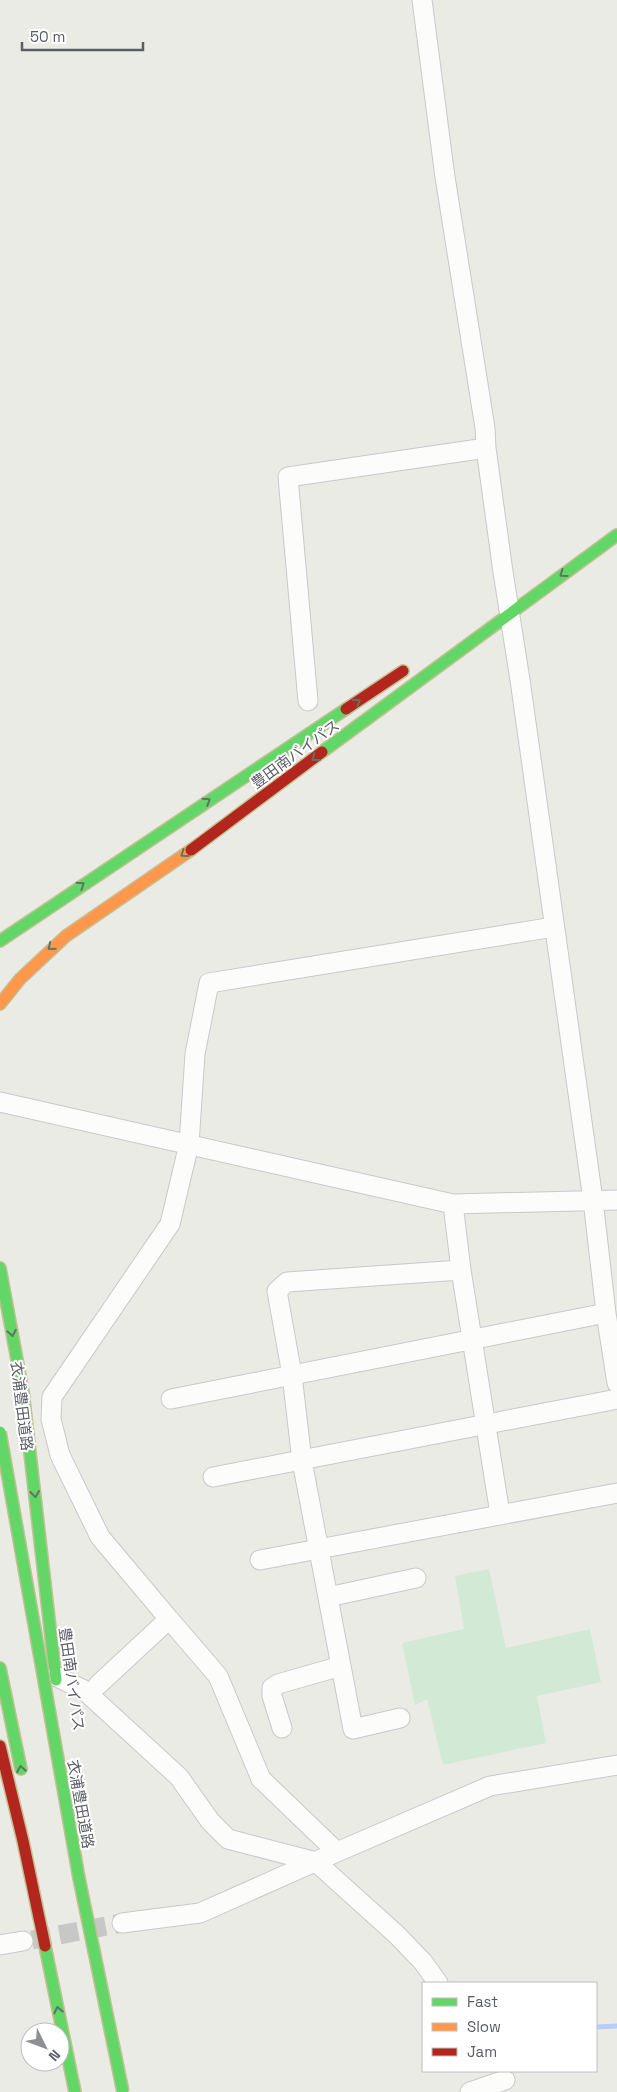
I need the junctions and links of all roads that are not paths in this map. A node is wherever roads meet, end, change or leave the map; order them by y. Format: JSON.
{"nodes":[{"id":1,"x":422,"y":0,"type":"edge"},
{"id":2,"x":486,"y":448,"type":"junction"},
{"id":3,"x":617,"y":525,"type":"edge"},
{"id":4,"x":617,"y":535,"type":"edge"},
{"id":5,"x":512,"y":600,"type":"junction"},
{"id":6,"x":413,"y":665,"type":"dead end"},
{"id":7,"x":308,"y":701,"type":"dead end"},
{"id":8,"x":554,"y":928,"type":"junction"},
{"id":9,"x":0,"y":940,"type":"edge"},
{"id":10,"x":0,"y":1004,"type":"edge"},
{"id":11,"x":0,"y":1102,"type":"edge"},
{"id":12,"x":188,"y":1144,"type":"junction"},
{"id":13,"x":593,"y":1200,"type":"junction"},
{"id":14,"x":617,"y":1200,"type":"edge"},
{"id":15,"x":453,"y":1204,"type":"junction"},
{"id":16,"x":0,"y":1268,"type":"edge"},
{"id":17,"x":461,"y":1270,"type":"junction"},
{"id":18,"x":606,"y":1313,"type":"junction"},
{"id":19,"x":472,"y":1338,"type":"junction"},
{"id":20,"x":292,"y":1374,"type":"junction"},
{"id":21,"x":617,"y":1383,"type":"edge"},
{"id":22,"x":171,"y":1399,"type":"dead end"},
{"id":23,"x":617,"y":1399,"type":"edge"},
{"id":24,"x":9,"y":1422,"type":"dead end"},
{"id":25,"x":486,"y":1425,"type":"junction"},
{"id":26,"x":0,"y":1432,"type":"edge"},
{"id":27,"x":302,"y":1461,"type":"junction"},
{"id":28,"x":214,"y":1477,"type":"dead end"},
{"id":29,"x":0,"y":1487,"type":"edge"},
{"id":30,"x":617,"y":1493,"type":"edge"},
{"id":31,"x":500,"y":1514,"type":"junction"},
{"id":32,"x":318,"y":1549,"type":"junction"},
{"id":33,"x":260,"y":1560,"type":"dead end"},
{"id":34,"x":416,"y":1578,"type":"dead end"},
{"id":35,"x":328,"y":1597,"type":"junction"},
{"id":36,"x":169,"y":1619,"type":"junction"},
{"id":37,"x":341,"y":1666,"type":"junction"},
{"id":38,"x":0,"y":1668,"type":"edge"},
{"id":39,"x":55,"y":1676,"type":"junction"},
{"id":40,"x":98,"y":1684,"type":"dead end"},
{"id":41,"x":400,"y":1718,"type":"dead end"},
{"id":42,"x":282,"y":1728,"type":"dead end"},
{"id":43,"x":0,"y":1746,"type":"edge"},
{"id":44,"x":617,"y":1765,"type":"edge"},
{"id":45,"x":23,"y":1784,"type":"dead end"},
{"id":46,"x":28,"y":1810,"type":"dead end"},
{"id":47,"x":80,"y":1820,"type":"junction"},
{"id":48,"x":337,"y":1852,"type":"junction"},
{"id":49,"x":316,"y":1862,"type":"junction"},
{"id":50,"x":40,"y":1922,"type":"junction"},
{"id":51,"x":122,"y":1923,"type":"tunnel mouth"},
{"id":52,"x":23,"y":1941,"type":"tunnel mouth"},
{"id":53,"x":0,"y":1945,"type":"edge"},
{"id":54,"x":437,"y":1982,"type":"edge"},
{"id":55,"x":506,"y":2081,"type":"edge"},
{"id":56,"x":75,"y":2092,"type":"edge"},
{"id":57,"x":114,"y":2092,"type":"edge"},
{"id":58,"x":123,"y":2092,"type":"edge"},
{"id":59,"x":133,"y":2092,"type":"edge"},
{"id":60,"x":470,"y":2092,"type":"edge"}],
"edges":[{"from":1,"to":2,"type":"street"},
{"from":2,"to":5,"type":"street"},
{"from":2,"to":7,"type":"street"},
{"from":3,"to":5,"type":"highway","name":"豊田南バイパス"},
{"from":4,"to":5,"type":"highway","name":"豊田南バイパス","one_way":true},
{"from":5,"to":8,"type":"street"},
{"from":5,"to":10,"type":"highway","name":"豊田南バイパス","one_way":true},
{"from":9,"to":6,"type":"highway","name":"豊田南バイパス","one_way":true},
{"from":8,"to":12,"type":"street"},
{"from":8,"to":13,"type":"street"},
{"from":11,"to":12,"type":"street"},
{"from":12,"to":15,"type":"street"},
{"from":12,"to":36,"type":"street"},
{"from":13,"to":14,"type":"street"},
{"from":13,"to":15,"type":"street"},
{"from":13,"to":18,"type":"street"},
{"from":15,"to":17,"type":"street"},
{"from":16,"to":39,"type":"highway","name":"豊田南バイパス","one_way":true},
{"from":17,"to":19,"type":"street"},
{"from":17,"to":20,"type":"street"},
{"from":18,"to":19,"type":"street"},
{"from":18,"to":21,"type":"street"},
{"from":19,"to":20,"type":"street"},
{"from":19,"to":25,"type":"street"},
{"from":20,"to":22,"type":"street"},
{"from":20,"to":27,"type":"street"},
{"from":23,"to":25,"type":"street"},
{"from":24,"to":47,"type":"highway","name":"衣浦豊田道路"},
{"from":25,"to":27,"type":"street"},
{"from":25,"to":31,"type":"street"},
{"from":26,"to":58,"type":"highway","name":"衣浦豊田道路","bridge":true},
{"from":27,"to":28,"type":"street"},
{"from":27,"to":32,"type":"street"},
{"from":29,"to":57,"type":"highway","name":"衣浦豊田道路"},
{"from":30,"to":31,"type":"street"},
{"from":31,"to":32,"type":"street"},
{"from":32,"to":33,"type":"street"},
{"from":32,"to":35,"type":"street"},
{"from":34,"to":35,"type":"street"},
{"from":35,"to":37,"type":"street"},
{"from":36,"to":40,"type":"street"},
{"from":36,"to":48,"type":"street"},
{"from":37,"to":41,"type":"street"},
{"from":37,"to":42,"type":"street"},
{"from":45,"to":38,"type":"highway","one_way":true},
{"from":39,"to":47,"type":"highway","name":"豊田南バイパス"},
{"from":39,"to":49,"type":"street"},
{"from":43,"to":50,"type":"highway"},
{"from":44,"to":48,"type":"street"},
{"from":46,"to":50,"type":"highway"},
{"from":47,"to":59,"type":"highway","name":"豊田南バイパス"},
{"from":48,"to":49,"type":"street"},
{"from":49,"to":51,"type":"street"},
{"from":49,"to":54,"type":"street"},
{"from":56,"to":50,"type":"highway","one_way":true},
{"from":52,"to":53,"type":"street"},
{"from":55,"to":60,"type":"street"}]}
